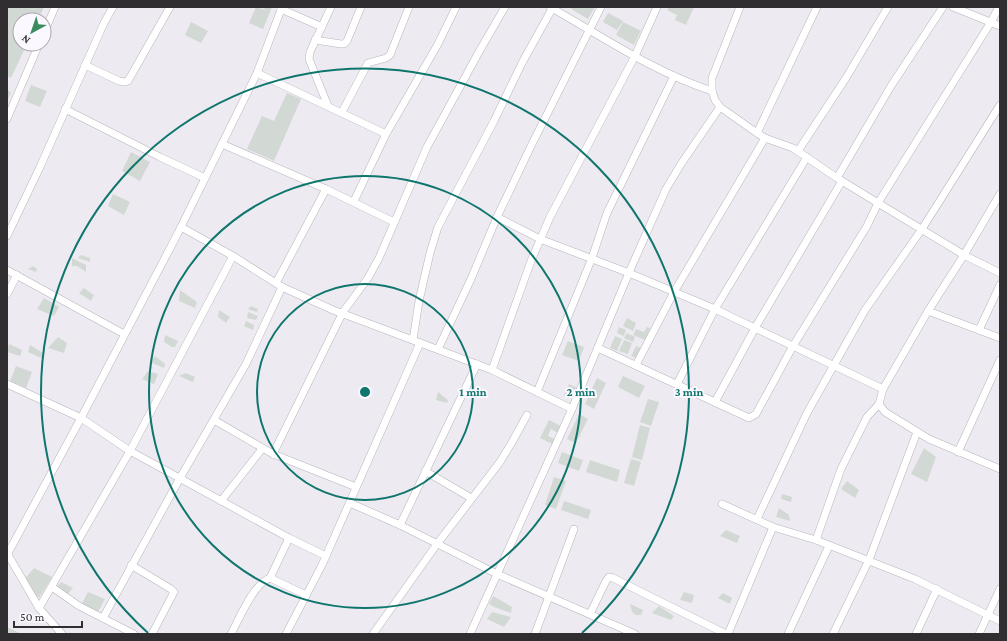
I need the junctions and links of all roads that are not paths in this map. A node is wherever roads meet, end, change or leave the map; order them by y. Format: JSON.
{"nodes":[{"id":1,"x":113,"y":7,"type":"edge"},
{"id":2,"x":170,"y":7,"type":"edge"},
{"id":3,"x":331,"y":7,"type":"edge"},
{"id":4,"x":361,"y":7,"type":"edge"},
{"id":5,"x":409,"y":7,"type":"edge"},
{"id":6,"x":456,"y":7,"type":"edge"},
{"id":7,"x":505,"y":7,"type":"edge"},
{"id":8,"x":552,"y":7,"type":"edge"},
{"id":9,"x":601,"y":7,"type":"edge"},
{"id":10,"x":657,"y":7,"type":"edge"},
{"id":11,"x":740,"y":7,"type":"edge"},
{"id":12,"x":817,"y":7,"type":"edge"},
{"id":13,"x":888,"y":7,"type":"edge"},
{"id":14,"x":943,"y":7,"type":"edge"},
{"id":15,"x":953,"y":7,"type":"edge"},
{"id":16,"x":999,"y":7,"type":"edge"},
{"id":17,"x":281,"y":8,"type":"edge"},
{"id":18,"x":992,"y":22,"type":"junction"},
{"id":19,"x":1000,"y":26,"type":"edge"},
{"id":20,"x":322,"y":27,"type":"junction"},
{"id":21,"x":590,"y":30,"type":"junction"},
{"id":22,"x":315,"y":40,"type":"junction"},
{"id":23,"x":36,"y":52,"type":"edge"},
{"id":24,"x":635,"y":56,"type":"junction"},
{"id":25,"x":85,"y":65,"type":"junction"},
{"id":26,"x":257,"y":73,"type":"junction"},
{"id":27,"x":674,"y":76,"type":"junction"},
{"id":28,"x":712,"y":91,"type":"junction"},
{"id":29,"x":1000,"y":105,"type":"edge"},
{"id":30,"x":328,"y":106,"type":"junction"},
{"id":31,"x":720,"y":107,"type":"junction"},
{"id":32,"x":66,"y":109,"type":"junction"},
{"id":33,"x":342,"y":112,"type":"junction"},
{"id":34,"x":7,"y":119,"type":"edge"},
{"id":35,"x":757,"y":133,"type":"junction"},
{"id":36,"x":386,"y":134,"type":"junction"},
{"id":37,"x":765,"y":138,"type":"junction"},
{"id":38,"x":222,"y":144,"type":"junction"},
{"id":39,"x":798,"y":151,"type":"junction"},
{"id":40,"x":807,"y":158,"type":"junction"},
{"id":41,"x":205,"y":178,"type":"junction"},
{"id":42,"x":840,"y":179,"type":"junction"},
{"id":43,"x":326,"y":188,"type":"junction"},
{"id":44,"x":1000,"y":194,"type":"edge"},
{"id":45,"x":354,"y":201,"type":"junction"},
{"id":46,"x":878,"y":203,"type":"junction"},
{"id":47,"x":497,"y":217,"type":"junction"},
{"id":48,"x":394,"y":222,"type":"junction"},
{"id":49,"x":181,"y":227,"type":"junction"},
{"id":50,"x":922,"y":229,"type":"junction"},
{"id":51,"x":7,"y":236,"type":"edge"},
{"id":52,"x":540,"y":239,"type":"junction"},
{"id":53,"x":964,"y":255,"type":"junction"},
{"id":54,"x":233,"y":256,"type":"junction"},
{"id":55,"x":592,"y":258,"type":"junction"},
{"id":56,"x":7,"y":270,"type":"edge"},
{"id":57,"x":629,"y":273,"type":"junction"},
{"id":58,"x":1000,"y":273,"type":"edge"},
{"id":59,"x":17,"y":275,"type":"junction"},
{"id":60,"x":279,"y":285,"type":"junction"},
{"id":61,"x":1000,"y":285,"type":"edge"},
{"id":62,"x":674,"y":292,"type":"junction"},
{"id":63,"x":7,"y":294,"type":"edge"},
{"id":64,"x":716,"y":309,"type":"junction"},
{"id":65,"x":928,"y":311,"type":"junction"},
{"id":66,"x":343,"y":312,"type":"junction"},
{"id":67,"x":755,"y":328,"type":"junction"},
{"id":68,"x":979,"y":330,"type":"junction"},
{"id":69,"x":124,"y":334,"type":"junction"},
{"id":70,"x":1000,"y":338,"type":"edge"},
{"id":71,"x":416,"y":342,"type":"junction"},
{"id":72,"x":793,"y":346,"type":"junction"},
{"id":73,"x":598,"y":348,"type":"junction"},
{"id":74,"x":438,"y":350,"type":"junction"},
{"id":75,"x":1000,"y":360,"type":"edge"},
{"id":76,"x":477,"y":364,"type":"junction"},
{"id":77,"x":636,"y":365,"type":"junction"},
{"id":78,"x":834,"y":366,"type":"junction"},
{"id":79,"x":492,"y":370,"type":"junction"},
{"id":80,"x":7,"y":384,"type":"edge"},
{"id":81,"x":677,"y":384,"type":"junction"},
{"id":82,"x":883,"y":389,"type":"junction"},
{"id":83,"x":537,"y":392,"type":"junction"},
{"id":84,"x":715,"y":402,"type":"junction"},
{"id":85,"x":879,"y":404,"type":"junction"},
{"id":86,"x":572,"y":409,"type":"junction"},
{"id":87,"x":527,"y":415,"type":"dead end"},
{"id":88,"x":81,"y":418,"type":"junction"},
{"id":89,"x":214,"y":420,"type":"junction"},
{"id":90,"x":917,"y":432,"type":"junction"},
{"id":91,"x":262,"y":449,"type":"junction"},
{"id":92,"x":130,"y":451,"type":"junction"},
{"id":93,"x":958,"y":452,"type":"junction"},
{"id":94,"x":273,"y":454,"type":"junction"},
{"id":95,"x":1000,"y":469,"type":"edge"},
{"id":96,"x":425,"y":471,"type":"junction"},
{"id":97,"x":180,"y":478,"type":"junction"},
{"id":98,"x":356,"y":487,"type":"junction"},
{"id":99,"x":471,"y":498,"type":"junction"},
{"id":100,"x":221,"y":501,"type":"junction"},
{"id":101,"x":350,"y":503,"type":"junction"},
{"id":102,"x":722,"y":504,"type":"dead end"},
{"id":103,"x":756,"y":519,"type":"junction"},
{"id":104,"x":400,"y":525,"type":"junction"},
{"id":105,"x":773,"y":527,"type":"junction"},
{"id":106,"x":574,"y":528,"type":"dead end"},
{"id":107,"x":289,"y":538,"type":"junction"},
{"id":108,"x":816,"y":540,"type":"junction"},
{"id":109,"x":436,"y":544,"type":"junction"},
{"id":110,"x":830,"y":546,"type":"junction"},
{"id":111,"x":7,"y":554,"type":"edge"},
{"id":112,"x":326,"y":556,"type":"junction"},
{"id":113,"x":869,"y":560,"type":"junction"},
{"id":114,"x":131,"y":565,"type":"junction"},
{"id":115,"x":496,"y":574,"type":"junction"},
{"id":116,"x":270,"y":578,"type":"junction"},
{"id":117,"x":52,"y":587,"type":"junction"},
{"id":118,"x":936,"y":589,"type":"junction"},
{"id":119,"x":1000,"y":590,"type":"edge"},
{"id":120,"x":306,"y":595,"type":"junction"},
{"id":121,"x":549,"y":597,"type":"junction"},
{"id":122,"x":39,"y":608,"type":"junction"},
{"id":123,"x":590,"y":614,"type":"junction"},
{"id":124,"x":989,"y":616,"type":"junction"},
{"id":125,"x":103,"y":618,"type":"junction"},
{"id":126,"x":1000,"y":621,"type":"edge"},
{"id":127,"x":622,"y":631,"type":"edge"},
{"id":128,"x":917,"y":632,"type":"edge"},
{"id":129,"x":62,"y":634,"type":"edge"},
{"id":130,"x":134,"y":634,"type":"edge"},
{"id":131,"x":152,"y":634,"type":"edge"},
{"id":132,"x":231,"y":634,"type":"edge"},
{"id":133,"x":286,"y":634,"type":"edge"},
{"id":134,"x":373,"y":634,"type":"edge"},
{"id":135,"x":470,"y":634,"type":"edge"},
{"id":136,"x":535,"y":634,"type":"edge"},
{"id":137,"x":635,"y":634,"type":"edge"},
{"id":138,"x":727,"y":634,"type":"edge"},
{"id":139,"x":788,"y":634,"type":"edge"},
{"id":140,"x":833,"y":634,"type":"edge"},
{"id":141,"x":925,"y":634,"type":"edge"},
{"id":142,"x":979,"y":634,"type":"edge"}],
"edges":[{"from":1,"to":25,"type":"street"},
{"from":2,"to":25,"type":"street"},
{"from":3,"to":20,"type":"street"},
{"from":4,"to":22,"type":"street"},
{"from":5,"to":33,"type":"street"},
{"from":6,"to":36,"type":"street"},
{"from":7,"to":48,"type":"street"},
{"from":8,"to":21,"type":"street"},
{"from":8,"to":71,"type":"street"},
{"from":9,"to":21,"type":"street"},
{"from":10,"to":24,"type":"street"},
{"from":11,"to":28,"type":"street"},
{"from":12,"to":35,"type":"street"},
{"from":13,"to":39,"type":"street"},
{"from":14,"to":42,"type":"street"},
{"from":15,"to":18,"type":"street"},
{"from":16,"to":18,"type":"street"},
{"from":17,"to":20,"type":"street"},
{"from":17,"to":26,"type":"street"},
{"from":18,"to":19,"type":"street"},
{"from":18,"to":46,"type":"street"},
{"from":20,"to":22,"type":"street"},
{"from":21,"to":24,"type":"street"},
{"from":21,"to":47,"type":"street"},
{"from":22,"to":30,"type":"street"},
{"from":23,"to":34,"type":"street"},
{"from":24,"to":27,"type":"street"},
{"from":24,"to":52,"type":"street"},
{"from":25,"to":32,"type":"street"},
{"from":26,"to":30,"type":"street"},
{"from":26,"to":38,"type":"street"},
{"from":27,"to":28,"type":"street"},
{"from":27,"to":55,"type":"street"},
{"from":28,"to":31,"type":"street"},
{"from":29,"to":50,"type":"street"},
{"from":30,"to":33,"type":"street"},
{"from":31,"to":35,"type":"street"},
{"from":31,"to":57,"type":"street"},
{"from":32,"to":41,"type":"street"},
{"from":32,"to":51,"type":"street"},
{"from":33,"to":36,"type":"street"},
{"from":35,"to":37,"type":"street"},
{"from":36,"to":45,"type":"street"},
{"from":37,"to":39,"type":"street"},
{"from":37,"to":62,"type":"street"},
{"from":38,"to":41,"type":"street"},
{"from":38,"to":43,"type":"street"},
{"from":39,"to":40,"type":"street"},
{"from":40,"to":42,"type":"street"},
{"from":40,"to":64,"type":"street"},
{"from":41,"to":49,"type":"street"},
{"from":42,"to":46,"type":"street"},
{"from":42,"to":67,"type":"street"},
{"from":43,"to":45,"type":"street"},
{"from":43,"to":60,"type":"street"},
{"from":44,"to":53,"type":"street"},
{"from":45,"to":48,"type":"street"},
{"from":46,"to":50,"type":"street"},
{"from":46,"to":72,"type":"street"},
{"from":47,"to":52,"type":"street"},
{"from":47,"to":74,"type":"street"},
{"from":48,"to":66,"type":"street"},
{"from":49,"to":54,"type":"street"},
{"from":49,"to":69,"type":"street"},
{"from":50,"to":53,"type":"street"},
{"from":50,"to":78,"type":"street"},
{"from":52,"to":55,"type":"street"},
{"from":52,"to":79,"type":"street"},
{"from":53,"to":58,"type":"street"},
{"from":53,"to":65,"type":"street"},
{"from":54,"to":60,"type":"street"},
{"from":54,"to":92,"type":"street"},
{"from":55,"to":57,"type":"street"},
{"from":55,"to":83,"type":"street"},
{"from":56,"to":59,"type":"street"},
{"from":57,"to":62,"type":"street"},
{"from":57,"to":73,"type":"street"},
{"from":59,"to":63,"type":"street"},
{"from":59,"to":69,"type":"street"},
{"from":60,"to":66,"type":"street"},
{"from":60,"to":89,"type":"street"},
{"from":61,"to":68,"type":"street"},
{"from":62,"to":64,"type":"street"},
{"from":62,"to":77,"type":"street"},
{"from":64,"to":67,"type":"street"},
{"from":64,"to":81,"type":"street"},
{"from":65,"to":68,"type":"street"},
{"from":65,"to":82,"type":"street"},
{"from":66,"to":71,"type":"street"},
{"from":66,"to":94,"type":"street"},
{"from":67,"to":72,"type":"street"},
{"from":67,"to":84,"type":"street"},
{"from":68,"to":70,"type":"street"},
{"from":69,"to":88,"type":"street"},
{"from":71,"to":74,"type":"street"},
{"from":71,"to":98,"type":"street"},
{"from":72,"to":78,"type":"street"},
{"from":72,"to":84,"type":"street"},
{"from":73,"to":77,"type":"street"},
{"from":73,"to":86,"type":"street"},
{"from":74,"to":76,"type":"street"},
{"from":75,"to":93,"type":"street"},
{"from":76,"to":79,"type":"street"},
{"from":76,"to":96,"type":"street"},
{"from":77,"to":81,"type":"street"},
{"from":78,"to":82,"type":"street"},
{"from":78,"to":103,"type":"street"},
{"from":79,"to":83,"type":"street"},
{"from":80,"to":88,"type":"street"},
{"from":81,"to":84,"type":"street"},
{"from":82,"to":85,"type":"street"},
{"from":83,"to":86,"type":"street"},
{"from":85,"to":90,"type":"street"},
{"from":85,"to":108,"type":"street"},
{"from":86,"to":115,"type":"street"},
{"from":87,"to":99,"type":"street"},
{"from":88,"to":92,"type":"street"},
{"from":88,"to":111,"type":"street"},
{"from":89,"to":91,"type":"street"},
{"from":89,"to":97,"type":"street"},
{"from":90,"to":93,"type":"street"},
{"from":90,"to":113,"type":"street"},
{"from":91,"to":94,"type":"street"},
{"from":91,"to":100,"type":"street"},
{"from":92,"to":97,"type":"street"},
{"from":92,"to":117,"type":"street"},
{"from":93,"to":95,"type":"street"},
{"from":94,"to":98,"type":"street"},
{"from":96,"to":99,"type":"street"},
{"from":96,"to":104,"type":"street"},
{"from":97,"to":100,"type":"street"},
{"from":97,"to":114,"type":"street"},
{"from":98,"to":101,"type":"street"},
{"from":99,"to":109,"type":"street"},
{"from":100,"to":107,"type":"street"},
{"from":101,"to":104,"type":"street"},
{"from":101,"to":112,"type":"street"},
{"from":102,"to":103,"type":"street"},
{"from":103,"to":105,"type":"street"},
{"from":104,"to":109,"type":"street"},
{"from":105,"to":108,"type":"street"},
{"from":105,"to":138,"type":"street"},
{"from":106,"to":121,"type":"street"},
{"from":107,"to":112,"type":"street"},
{"from":107,"to":116,"type":"street"},
{"from":108,"to":110,"type":"street"},
{"from":109,"to":115,"type":"street"},
{"from":109,"to":134,"type":"street"},
{"from":110,"to":113,"type":"street"},
{"from":110,"to":139,"type":"street"},
{"from":111,"to":122,"type":"street"},
{"from":112,"to":120,"type":"street"},
{"from":113,"to":118,"type":"street"},
{"from":113,"to":140,"type":"street"},
{"from":114,"to":125,"type":"street"},
{"from":114,"to":131,"type":"street"},
{"from":115,"to":121,"type":"street"},
{"from":115,"to":135,"type":"street"},
{"from":116,"to":120,"type":"street"},
{"from":116,"to":132,"type":"street"},
{"from":117,"to":122,"type":"street"},
{"from":117,"to":125,"type":"street"},
{"from":118,"to":124,"type":"street"},
{"from":118,"to":128,"type":"street"},
{"from":119,"to":124,"type":"street"},
{"from":120,"to":133,"type":"street"},
{"from":121,"to":123,"type":"street"},
{"from":121,"to":136,"type":"street"},
{"from":122,"to":129,"type":"street"},
{"from":123,"to":127,"type":"street"},
{"from":123,"to":138,"type":"street"},
{"from":124,"to":126,"type":"street"},
{"from":124,"to":142,"type":"street"},
{"from":125,"to":130,"type":"street"},
{"from":127,"to":137,"type":"street"},
{"from":128,"to":141,"type":"street"}]}
